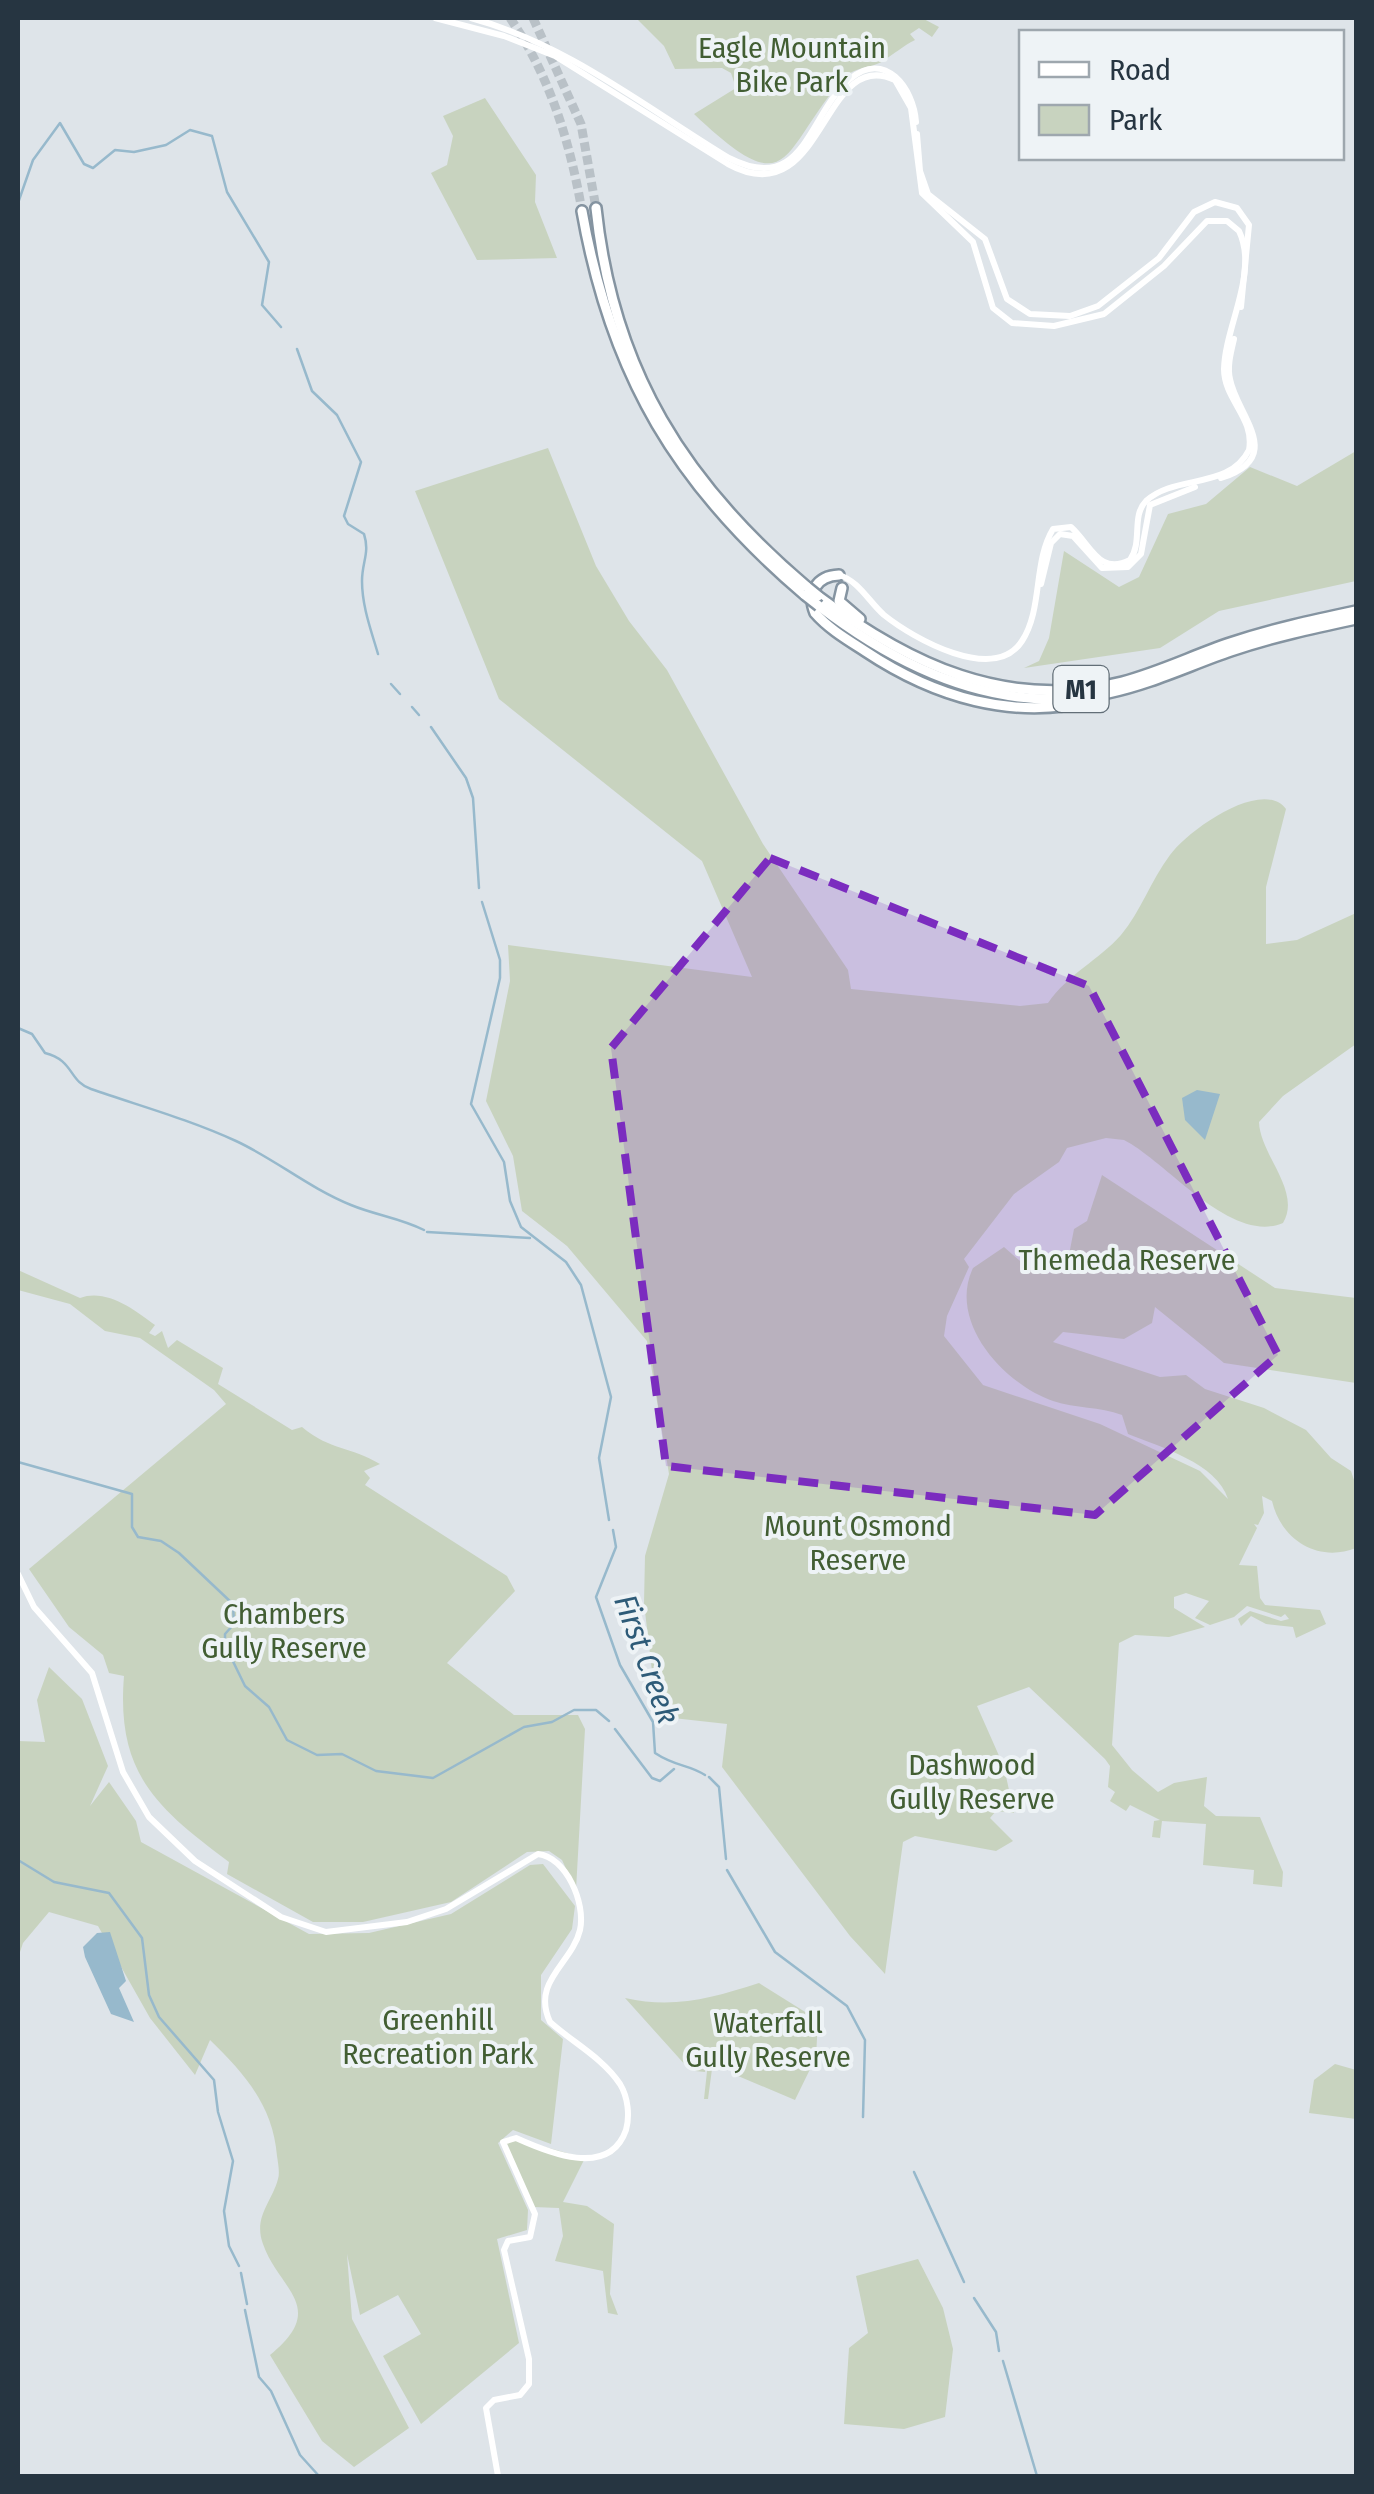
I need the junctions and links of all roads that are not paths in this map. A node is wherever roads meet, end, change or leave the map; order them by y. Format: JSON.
{"nodes":[{"id":1,"x":435,"y":18,"type":"edge"},
{"id":2,"x":471,"y":18,"type":"edge"},
{"id":3,"x":541,"y":46,"type":"junction"},
{"id":4,"x":596,"y":208,"type":"tunnel mouth"},
{"id":5,"x":582,"y":211,"type":"tunnel mouth"},
{"id":6,"x":1242,"y":212,"type":"junction"},
{"id":7,"x":1230,"y":223,"type":"junction"},
{"id":8,"x":1239,"y":231,"type":"junction"},
{"id":9,"x":839,"y":575,"type":"junction"},
{"id":10,"x":842,"y":588,"type":"junction"},
{"id":11,"x":806,"y":591,"type":"junction"},
{"id":12,"x":818,"y":601,"type":"junction"},
{"id":13,"x":1356,"y":610,"type":"edge"},
{"id":14,"x":1356,"y":622,"type":"edge"},
{"id":15,"x":1146,"y":684,"type":"junction"},
{"id":16,"x":991,"y":686,"type":"junction"},
{"id":17,"x":18,"y":1574,"type":"edge"},
{"id":18,"x":498,"y":2476,"type":"edge"}],
"edges":[{"from":1,"to":3,"type":"main road"},
{"from":2,"to":3,"type":"main road"},
{"from":3,"to":6,"type":"main road"},
{"from":3,"to":7,"type":"main road"},
{"from":4,"to":11,"type":"highway","number":"M1"},
{"from":5,"to":11,"type":"highway","number":"M1"},
{"from":6,"to":7,"type":"main road"},
{"from":6,"to":8,"type":"main road"},
{"from":6,"to":10,"type":"main road"},
{"from":7,"to":8,"type":"main road"},
{"from":8,"to":9,"type":"main road"},
{"from":9,"to":10,"type":"main road"},
{"from":9,"to":15,"type":"highway"},
{"from":10,"to":16,"type":"highway"},
{"from":11,"to":12,"type":"highway","number":"M1","bridge":true},
{"from":12,"to":15,"type":"highway","number":"M1"},
{"from":12,"to":16,"type":"highway","number":"M1"},
{"from":13,"to":16,"type":"highway","number":"M1"},
{"from":14,"to":15,"type":"highway","number":"M1"},
{"from":17,"to":18,"type":"main road"}]}
